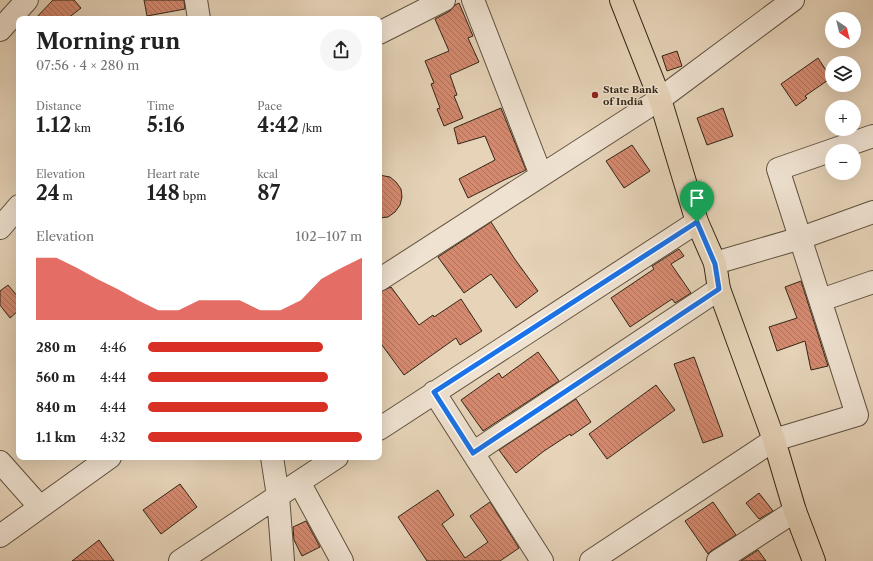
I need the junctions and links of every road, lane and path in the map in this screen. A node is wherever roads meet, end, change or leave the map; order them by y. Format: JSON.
{"nodes":[{"id":1,"x":28,"y":0,"type":"edge"},
{"id":2,"x":196,"y":0,"type":"edge"},
{"id":3,"x":444,"y":0,"type":"edge"},
{"id":4,"x":473,"y":0,"type":"edge"},
{"id":5,"x":622,"y":0,"type":"edge"},
{"id":6,"x":793,"y":0,"type":"edge"},
{"id":7,"x":199,"y":16,"type":"edge"},
{"id":8,"x":0,"y":30,"type":"edge"},
{"id":9,"x":382,"y":31,"type":"edge"},
{"id":10,"x":660,"y":99,"type":"junction"},
{"id":11,"x":873,"y":136,"type":"edge"},
{"id":12,"x":541,"y":175,"type":"junction"},
{"id":13,"x":16,"y":209,"type":"edge"},
{"id":14,"x":873,"y":212,"type":"edge"},
{"id":15,"x":697,"y":222,"type":"junction"},
{"id":16,"x":0,"y":228,"type":"edge"},
{"id":17,"x":801,"y":238,"type":"junction"},
{"id":18,"x":715,"y":264,"type":"junction"},
{"id":19,"x":382,"y":278,"type":"edge"},
{"id":20,"x":873,"y":282,"type":"edge"},
{"id":21,"x":719,"y":289,"type":"junction"},
{"id":22,"x":821,"y":300,"type":"junction"},
{"id":23,"x":434,"y":392,"type":"junction"},
{"id":24,"x":382,"y":427,"type":"edge"},
{"id":25,"x":774,"y":440,"type":"junction"},
{"id":26,"x":473,"y":453,"type":"junction"},
{"id":27,"x":106,"y":460,"type":"edge"},
{"id":28,"x":272,"y":460,"type":"edge"},
{"id":29,"x":332,"y":460,"type":"edge"},
{"id":30,"x":0,"y":462,"type":"edge"},
{"id":31,"x":299,"y":482,"type":"junction"},
{"id":32,"x":278,"y":496,"type":"junction"},
{"id":33,"x":40,"y":508,"type":"junction"},
{"id":34,"x":795,"y":510,"type":"junction"},
{"id":35,"x":0,"y":536,"type":"edge"},
{"id":36,"x":180,"y":561,"type":"edge"},
{"id":37,"x":283,"y":561,"type":"edge"},
{"id":38,"x":342,"y":561,"type":"edge"},
{"id":39,"x":542,"y":561,"type":"edge"},
{"id":40,"x":591,"y":561,"type":"edge"},
{"id":41,"x":718,"y":561,"type":"edge"},
{"id":42,"x":814,"y":561,"type":"edge"}],
"edges":[{"from":1,"to":8,"type":"street"},
{"from":2,"to":7,"type":"street"},
{"from":3,"to":9,"type":"street"},
{"from":4,"to":12,"type":"street"},
{"from":5,"to":10,"type":"main road"},
{"from":6,"to":10,"type":"street"},
{"from":10,"to":12,"type":"street"},
{"from":10,"to":15,"type":"main road"},
{"from":11,"to":17,"type":"street"},
{"from":12,"to":19,"type":"street"},
{"from":13,"to":16,"type":"street"},
{"from":14,"to":17,"type":"street"},
{"from":15,"to":18,"type":"main road"},
{"from":15,"to":23,"type":"street"},
{"from":17,"to":18,"type":"street"},
{"from":17,"to":22,"type":"street"},
{"from":18,"to":21,"type":"main road"},
{"from":20,"to":22,"type":"street"},
{"from":21,"to":25,"type":"main road"},
{"from":21,"to":26,"type":"street"},
{"from":22,"to":25,"type":"street"},
{"from":23,"to":24,"type":"street"},
{"from":23,"to":26,"type":"street"},
{"from":25,"to":34,"type":"main road"},
{"from":25,"to":40,"type":"street"},
{"from":26,"to":39,"type":"street"},
{"from":27,"to":33,"type":"street"},
{"from":28,"to":32,"type":"street"},
{"from":29,"to":31,"type":"street"},
{"from":30,"to":33,"type":"street"},
{"from":31,"to":32,"type":"street"},
{"from":31,"to":38,"type":"street"},
{"from":32,"to":36,"type":"street"},
{"from":32,"to":37,"type":"street"},
{"from":33,"to":35,"type":"street"},
{"from":34,"to":41,"type":"street"},
{"from":34,"to":42,"type":"main road"}]}
